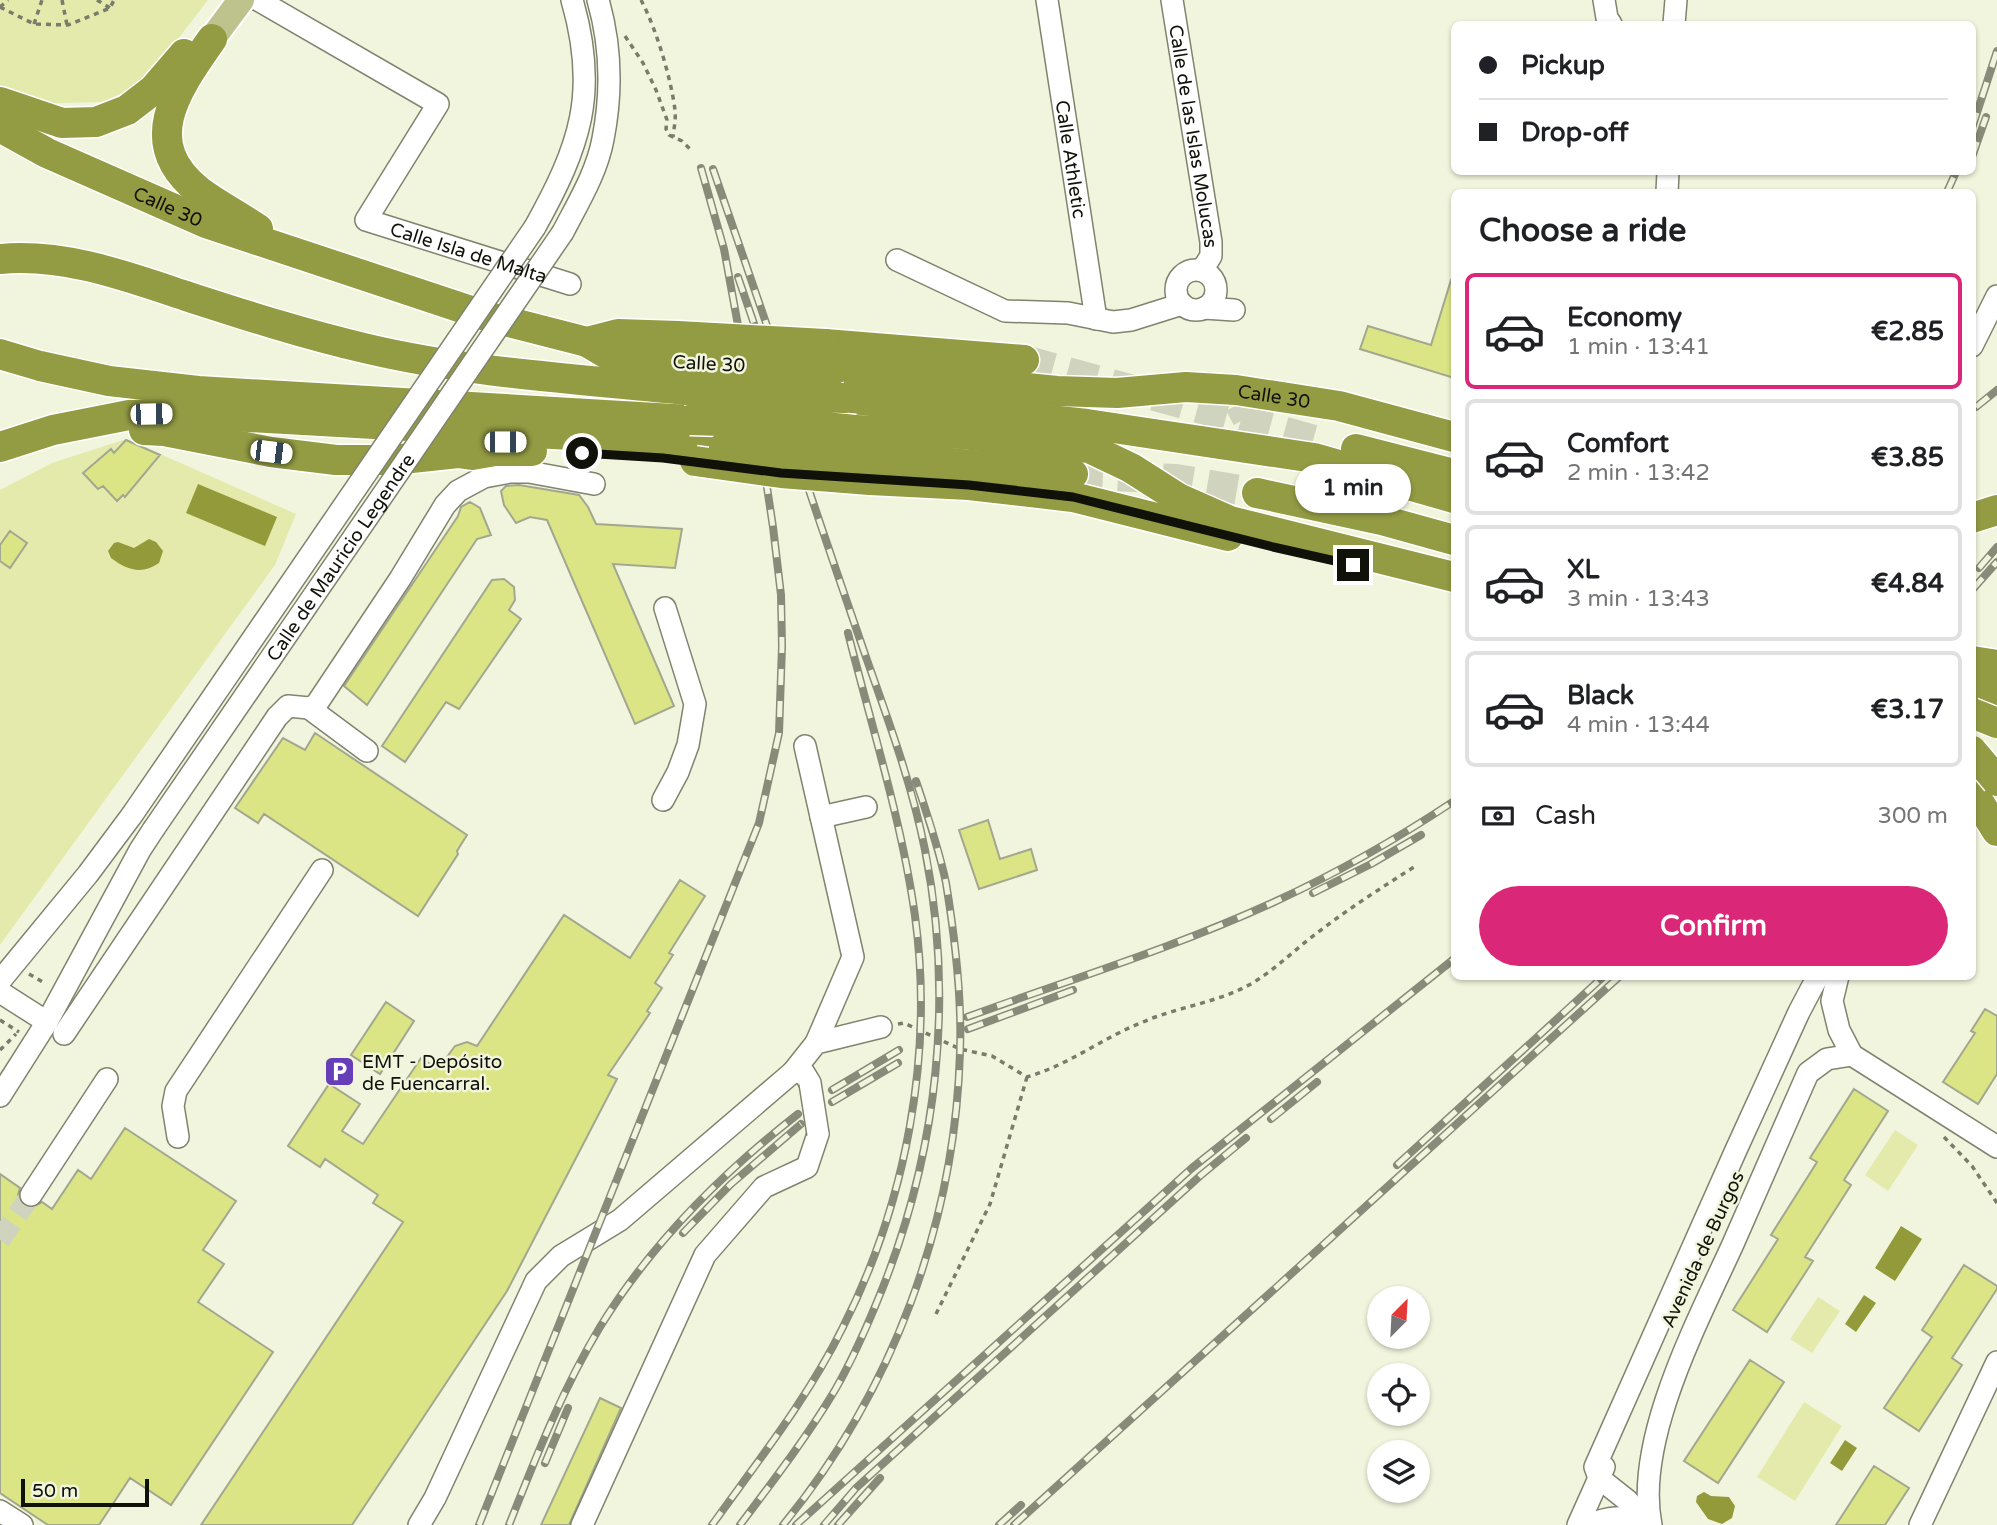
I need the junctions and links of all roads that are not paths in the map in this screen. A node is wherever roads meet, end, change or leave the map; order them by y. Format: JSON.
{"nodes":[{"id":1,"x":223,"y":0,"type":"edge"},
{"id":2,"x":241,"y":0,"type":"edge"},
{"id":3,"x":258,"y":0,"type":"edge"},
{"id":4,"x":572,"y":0,"type":"edge"},
{"id":5,"x":598,"y":0,"type":"edge"},
{"id":6,"x":1047,"y":0,"type":"edge"},
{"id":7,"x":1172,"y":0,"type":"edge"},
{"id":8,"x":1676,"y":0,"type":"edge"},
{"id":9,"x":1674,"y":21,"type":"edge"},
{"id":10,"x":206,"y":35,"type":"junction"},
{"id":11,"x":0,"y":102,"type":"edge"},
{"id":12,"x":0,"y":127,"type":"edge"},
{"id":13,"x":285,"y":247,"type":"junction"},
{"id":14,"x":0,"y":258,"type":"edge"},
{"id":15,"x":897,"y":260,"type":"dead end"},
{"id":16,"x":1202,"y":270,"type":"junction"},
{"id":17,"x":569,"y":284,"type":"dead end"},
{"id":18,"x":1997,"y":296,"type":"edge"},
{"id":19,"x":1182,"y":304,"type":"junction"},
{"id":20,"x":1204,"y":308,"type":"junction"},
{"id":21,"x":1234,"y":310,"type":"dead end"},
{"id":22,"x":1096,"y":319,"type":"junction"},
{"id":23,"x":1976,"y":338,"type":"edge"},
{"id":24,"x":0,"y":354,"type":"edge"},
{"id":25,"x":1024,"y":360,"type":"tunnel mouth"},
{"id":26,"x":681,"y":367,"type":"junction"},
{"id":27,"x":835,"y":373,"type":"junction"},
{"id":28,"x":1451,"y":436,"type":"edge"},
{"id":29,"x":1322,"y":442,"type":"tunnel mouth"},
{"id":30,"x":699,"y":444,"type":"junction"},
{"id":31,"x":0,"y":447,"type":"edge"},
{"id":32,"x":1089,"y":448,"type":"junction"},
{"id":33,"x":862,"y":455,"type":"junction"},
{"id":34,"x":1451,"y":455,"type":"edge"},
{"id":35,"x":0,"y":456,"type":"edge"},
{"id":36,"x":1451,"y":473,"type":"edge"},
{"id":37,"x":1073,"y":474,"type":"tunnel mouth"},
{"id":38,"x":594,"y":484,"type":"dead end"},
{"id":39,"x":1257,"y":493,"type":"tunnel mouth"},
{"id":40,"x":1451,"y":497,"type":"edge"},
{"id":41,"x":1997,"y":510,"type":"edge"},
{"id":42,"x":1976,"y":516,"type":"edge"},
{"id":43,"x":1451,"y":517,"type":"edge"},
{"id":44,"x":1451,"y":539,"type":"edge"},
{"id":45,"x":1451,"y":576,"type":"edge"},
{"id":46,"x":1451,"y":583,"type":"edge"},
{"id":47,"x":665,"y":608,"type":"dead end"},
{"id":48,"x":1976,"y":662,"type":"edge"},
{"id":49,"x":1997,"y":665,"type":"edge"},
{"id":50,"x":1976,"y":688,"type":"edge"},
{"id":51,"x":1997,"y":696,"type":"edge"},
{"id":52,"x":1997,"y":706,"type":"edge"},
{"id":53,"x":309,"y":708,"type":"junction"},
{"id":54,"x":1976,"y":715,"type":"edge"},
{"id":55,"x":1997,"y":723,"type":"edge"},
{"id":56,"x":1997,"y":731,"type":"edge"},
{"id":57,"x":1976,"y":732,"type":"edge"},
{"id":58,"x":805,"y":746,"type":"dead end"},
{"id":59,"x":367,"y":751,"type":"dead end"},
{"id":60,"x":1976,"y":758,"type":"edge"},
{"id":61,"x":1976,"y":762,"type":"edge"},
{"id":62,"x":1976,"y":771,"type":"edge"},
{"id":63,"x":1989,"y":799,"type":"edge"},
{"id":64,"x":663,"y":800,"type":"dead end"},
{"id":65,"x":866,"y":807,"type":"dead end"},
{"id":66,"x":821,"y":817,"type":"junction"},
{"id":67,"x":322,"y":870,"type":"dead end"},
{"id":68,"x":1816,"y":980,"type":"edge"},
{"id":69,"x":1829,"y":980,"type":"edge"},
{"id":70,"x":1837,"y":980,"type":"edge"},
{"id":71,"x":0,"y":981,"type":"edge"},
{"id":72,"x":0,"y":992,"type":"edge"},
{"id":73,"x":881,"y":1027,"type":"road end"},
{"id":74,"x":55,"y":1028,"type":"junction"},
{"id":75,"x":816,"y":1043,"type":"junction"},
{"id":76,"x":1852,"y":1055,"type":"junction"},
{"id":77,"x":802,"y":1077,"type":"junction"},
{"id":78,"x":107,"y":1079,"type":"dead end"},
{"id":79,"x":0,"y":1096,"type":"edge"},
{"id":80,"x":178,"y":1137,"type":"dead end"},
{"id":81,"x":1997,"y":1147,"type":"edge"},
{"id":82,"x":31,"y":1195,"type":"tunnel mouth"},
{"id":83,"x":1997,"y":1362,"type":"edge"},
{"id":84,"x":1599,"y":1478,"type":"junction"},
{"id":85,"x":0,"y":1511,"type":"edge"},
{"id":86,"x":21,"y":1525,"type":"edge"},
{"id":87,"x":419,"y":1525,"type":"edge"},
{"id":88,"x":582,"y":1525,"type":"edge"},
{"id":89,"x":1578,"y":1525,"type":"edge"},
{"id":90,"x":1587,"y":1525,"type":"edge"},
{"id":91,"x":1646,"y":1525,"type":"edge"},
{"id":92,"x":1920,"y":1525,"type":"edge"}],
"edges":[{"from":1,"to":10,"type":"main road"},
{"from":2,"to":10,"type":"main road"},
{"from":3,"to":17,"type":"street","name":"Calle Isla de Malta"},
{"from":4,"to":71,"type":"street","name":"Calle de Mauricio Legendre","bridge":true},
{"from":5,"to":74,"type":"street","name":"Calle de Mauricio Legendre","bridge":true},
{"from":6,"to":22,"type":"street","name":"Calle Athletic"},
{"from":7,"to":16,"type":"street","name":"Calle de las Islas Molucas"},
{"from":8,"to":9,"type":"street"},
{"from":10,"to":11,"type":"highway"},
{"from":10,"to":13,"type":"highway"},
{"from":12,"to":13,"type":"highway","name":"Calle 30"},
{"from":13,"to":26,"type":"highway","name":"Calle 30"},
{"from":14,"to":26,"type":"highway"},
{"from":15,"to":22,"type":"street"},
{"from":16,"to":19,"type":"street","name":"Calle de las Islas Molucas"},
{"from":16,"to":20,"type":"street","name":"Calle de las Islas Molucas"},
{"from":18,"to":23,"type":"street"},
{"from":19,"to":20,"type":"street"},
{"from":19,"to":22,"type":"street"},
{"from":20,"to":21,"type":"street"},
{"from":24,"to":30,"type":"highway"},
{"from":25,"to":27,"type":"highway"},
{"from":26,"to":27,"type":"highway","bridge":true},
{"from":26,"to":27,"type":"highway"},
{"from":27,"to":28,"type":"highway","name":"Calle 30"},
{"from":27,"to":34,"type":"highway"},
{"from":27,"to":40,"type":"highway"},
{"from":29,"to":36,"type":"highway"},
{"from":30,"to":31,"type":"highway"},
{"from":30,"to":33,"type":"highway","bridge":true},
{"from":30,"to":33,"type":"highway","bridge":true},
{"from":30,"to":35,"type":"highway"},
{"from":32,"to":33,"type":"highway"},
{"from":32,"to":43,"type":"highway"},
{"from":32,"to":45,"type":"highway"},
{"from":33,"to":37,"type":"highway"},
{"from":33,"to":46,"type":"highway"},
{"from":38,"to":53,"type":"street"},
{"from":39,"to":44,"type":"highway"},
{"from":41,"to":42,"type":"highway"},
{"from":47,"to":64,"type":"street"},
{"from":48,"to":49,"type":"highway"},
{"from":50,"to":51,"type":"highway"},
{"from":52,"to":57,"type":"street"},
{"from":53,"to":59,"type":"street"},
{"from":53,"to":74,"type":"street"},
{"from":54,"to":55,"type":"highway","bridge":true},
{"from":56,"to":60,"type":"street"},
{"from":58,"to":66,"type":"street"},
{"from":61,"to":63,"type":"highway","bridge":true},
{"from":62,"to":63,"type":"highway"},
{"from":65,"to":66,"type":"street"},
{"from":66,"to":75,"type":"street"},
{"from":67,"to":80,"type":"street"},
{"from":68,"to":84,"type":"street"},
{"from":69,"to":84,"type":"street","name":"Avenida de Burgos"},
{"from":70,"to":76,"type":"street"},
{"from":72,"to":74,"type":"street"},
{"from":73,"to":75,"type":"street"},
{"from":74,"to":79,"type":"street","name":"Calle de Mauricio Legendre"},
{"from":75,"to":77,"type":"street"},
{"from":76,"to":81,"type":"street"},
{"from":76,"to":91,"type":"street","name":"Avenida de Burgos"},
{"from":77,"to":87,"type":"street"},
{"from":77,"to":88,"type":"street","bridge":true},
{"from":78,"to":82,"type":"street"},
{"from":83,"to":92,"type":"street"},
{"from":84,"to":89,"type":"street","name":"Avenida de Burgos"},
{"from":84,"to":91,"type":"street"},
{"from":85,"to":86,"type":"street"},
{"from":90,"to":91,"type":"street"}]}
